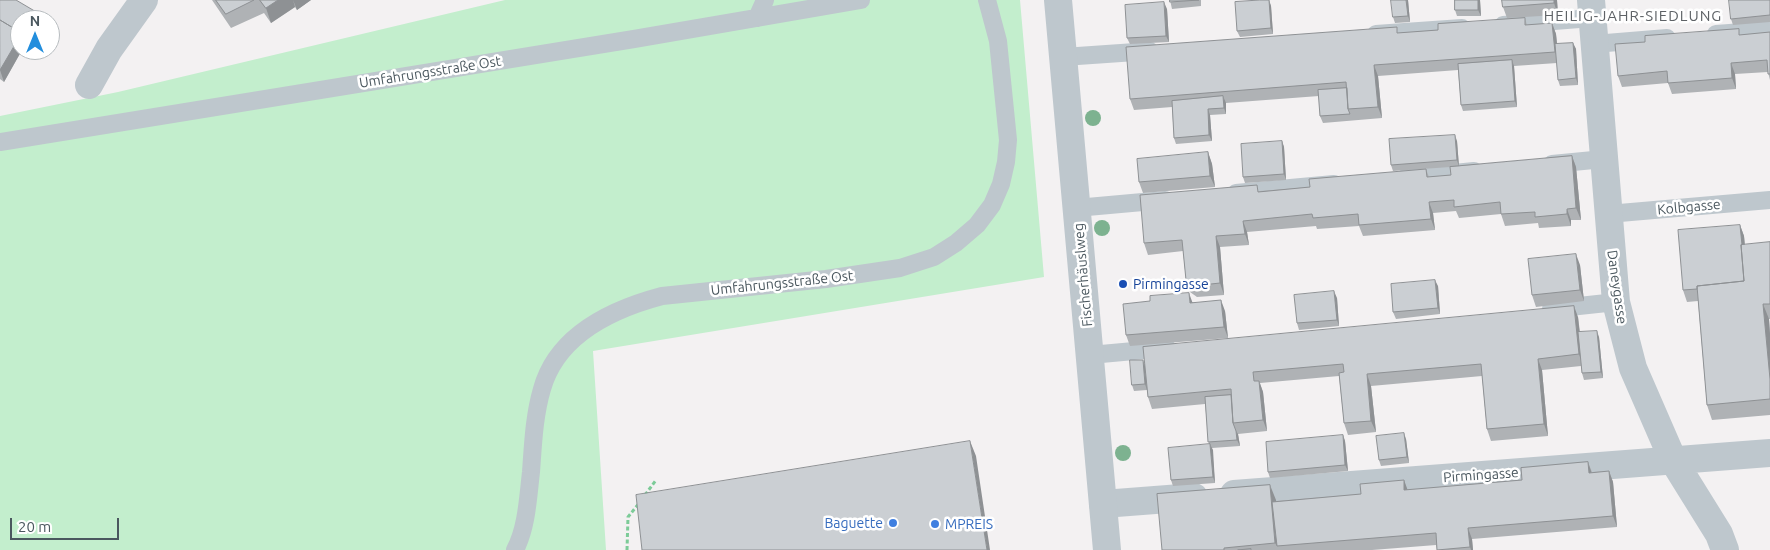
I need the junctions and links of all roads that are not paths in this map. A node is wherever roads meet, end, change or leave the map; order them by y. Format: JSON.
{"nodes":[{"id":1,"x":144,"y":0,"type":"edge"},
{"id":2,"x":765,"y":0,"type":"edge"},
{"id":3,"x":861,"y":0,"type":"edge"},
{"id":4,"x":986,"y":0,"type":"edge"},
{"id":5,"x":1058,"y":0,"type":"edge"},
{"id":6,"x":757,"y":18,"type":"junction"},
{"id":7,"x":1592,"y":21,"type":"edge"},
{"id":8,"x":1770,"y":30,"type":"edge"},
{"id":9,"x":1363,"y":35,"type":"edge"},
{"id":10,"x":1702,"y":36,"type":"edge"},
{"id":11,"x":1682,"y":37,"type":"edge"},
{"id":12,"x":1164,"y":50,"type":"edge"},
{"id":13,"x":1063,"y":57,"type":"junction"},
{"id":14,"x":89,"y":85,"type":"dead end"},
{"id":15,"x":0,"y":142,"type":"edge"},
{"id":16,"x":1604,"y":159,"type":"junction"},
{"id":17,"x":1534,"y":166,"type":"edge"},
{"id":18,"x":1494,"y":169,"type":"edge"},
{"id":19,"x":1385,"y":179,"type":"edge"},
{"id":20,"x":1355,"y":182,"type":"edge"},
{"id":21,"x":1216,"y":195,"type":"edge"},
{"id":22,"x":1186,"y":198,"type":"edge"},
{"id":23,"x":1770,"y":200,"type":"edge"},
{"id":24,"x":1076,"y":208,"type":"junction"},
{"id":25,"x":1608,"y":214,"type":"junction"},
{"id":26,"x":1616,"y":302,"type":"junction"},
{"id":27,"x":1537,"y":310,"type":"edge"},
{"id":28,"x":1181,"y":347,"type":"edge"},
{"id":29,"x":1090,"y":355,"type":"junction"},
{"id":30,"x":1770,"y":453,"type":"edge"},
{"id":31,"x":1673,"y":460,"type":"junction"},
{"id":32,"x":1103,"y":504,"type":"junction"},
{"id":33,"x":515,"y":550,"type":"edge"},
{"id":34,"x":1107,"y":550,"type":"edge"},
{"id":35,"x":1725,"y":550,"type":"edge"}],
"edges":[{"from":1,"to":14,"type":"street"},
{"from":2,"to":6,"type":"lane"},
{"from":3,"to":6,"type":"lane","name":"Umfahrungsstraße Ost"},
{"from":4,"to":33,"type":"lane","name":"Umfahrungsstraße Ost"},
{"from":5,"to":13,"type":"street","name":"Fischerhäuslweg"},
{"from":6,"to":15,"type":"lane","name":"Umfahrungsstraße Ost"},
{"from":7,"to":9,"type":"lane"},
{"from":7,"to":11,"type":"lane"},
{"from":7,"to":16,"type":"street","name":"Daneygasse"},
{"from":8,"to":10,"type":"lane"},
{"from":12,"to":13,"type":"lane"},
{"from":13,"to":24,"type":"street","name":"Fischerhäuslweg"},
{"from":16,"to":17,"type":"lane"},
{"from":16,"to":25,"type":"street","name":"Daneygasse"},
{"from":18,"to":19,"type":"lane"},
{"from":20,"to":21,"type":"lane"},
{"from":22,"to":24,"type":"lane"},
{"from":23,"to":25,"type":"lane","name":"Kolbgasse"},
{"from":24,"to":29,"type":"street","name":"Fischerhäuslweg"},
{"from":25,"to":26,"type":"street","name":"Daneygasse"},
{"from":26,"to":27,"type":"lane"},
{"from":26,"to":31,"type":"street","name":"Daneygasse"},
{"from":28,"to":29,"type":"lane"},
{"from":29,"to":32,"type":"street","name":"Fischerhäuslweg"},
{"from":30,"to":31,"type":"street","name":"Pirmingasse"},
{"from":31,"to":32,"type":"street","name":"Pirmingasse"},
{"from":31,"to":35,"type":"street","name":"Daneygasse"},
{"from":32,"to":34,"type":"street","name":"Fischerhäuslweg"}]}
